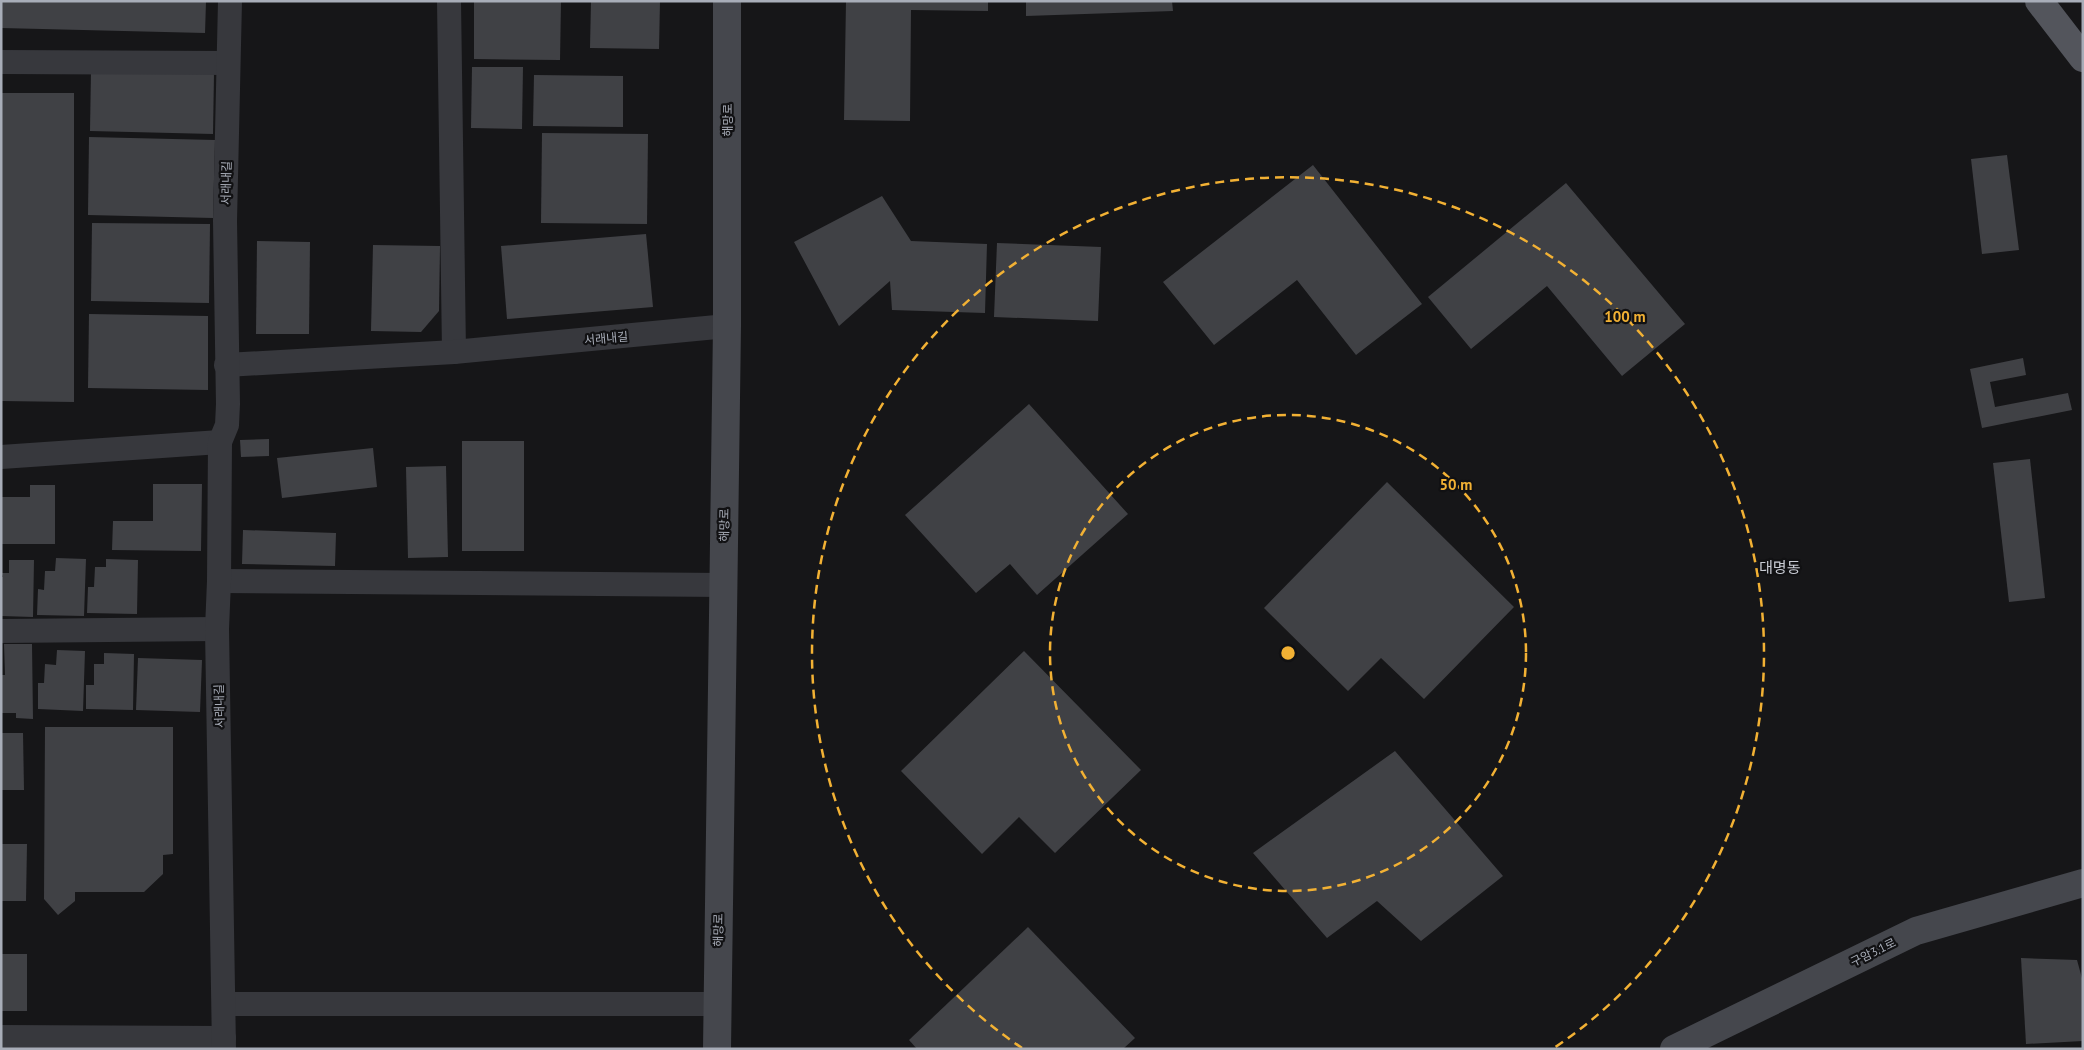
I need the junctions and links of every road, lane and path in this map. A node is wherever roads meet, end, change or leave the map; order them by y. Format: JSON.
{"nodes":[{"id":1,"x":230,"y":1,"type":"edge"},
{"id":2,"x":449,"y":1,"type":"edge"},
{"id":3,"x":727,"y":1,"type":"edge"},
{"id":4,"x":2039,"y":1,"type":"edge"},
{"id":5,"x":2083,"y":58,"type":"edge"},
{"id":6,"x":1,"y":62,"type":"edge"},
{"id":7,"x":228,"y":63,"type":"junction"},
{"id":8,"x":727,"y":326,"type":"junction"},
{"id":9,"x":454,"y":352,"type":"junction"},
{"id":10,"x":226,"y":365,"type":"junction"},
{"id":11,"x":220,"y":442,"type":"junction"},
{"id":12,"x":1,"y":457,"type":"edge"},
{"id":13,"x":219,"y":581,"type":"junction"},
{"id":14,"x":724,"y":585,"type":"junction"},
{"id":15,"x":217,"y":629,"type":"junction"},
{"id":16,"x":1,"y":631,"type":"edge"},
{"id":17,"x":2083,"y":883,"type":"edge"},
{"id":18,"x":224,"y":1004,"type":"junction"},
{"id":19,"x":717,"y":1004,"type":"junction"},
{"id":20,"x":1,"y":1038,"type":"edge"},
{"id":21,"x":224,"y":1043,"type":"edge"},
{"id":22,"x":717,"y":1049,"type":"edge"},
{"id":23,"x":1674,"y":1049,"type":"edge"}],
"edges":[{"from":1,"to":7,"type":"street","name":"서래내길"},
{"from":2,"to":9,"type":"street"},
{"from":3,"to":8,"type":"street","name":"해망로"},
{"from":4,"to":5,"type":"main road"},
{"from":6,"to":7,"type":"street"},
{"from":7,"to":10,"type":"street","name":"서래내길"},
{"from":8,"to":9,"type":"street","name":"서래내길"},
{"from":8,"to":14,"type":"street","name":"해망로"},
{"from":9,"to":10,"type":"street","name":"서래내길"},
{"from":10,"to":11,"type":"street","name":"서래내길"},
{"from":11,"to":12,"type":"street"},
{"from":11,"to":13,"type":"street","name":"서래내길"},
{"from":13,"to":14,"type":"street"},
{"from":13,"to":15,"type":"street","name":"서래내길"},
{"from":14,"to":19,"type":"street","name":"해망로"},
{"from":15,"to":16,"type":"street"},
{"from":15,"to":18,"type":"street","name":"서래내길"},
{"from":17,"to":23,"type":"street","name":"구암3.1로"},
{"from":18,"to":19,"type":"street"},
{"from":18,"to":21,"type":"street","name":"서래내길"},
{"from":19,"to":22,"type":"street","name":"해망로"},
{"from":20,"to":21,"type":"street"}]}
